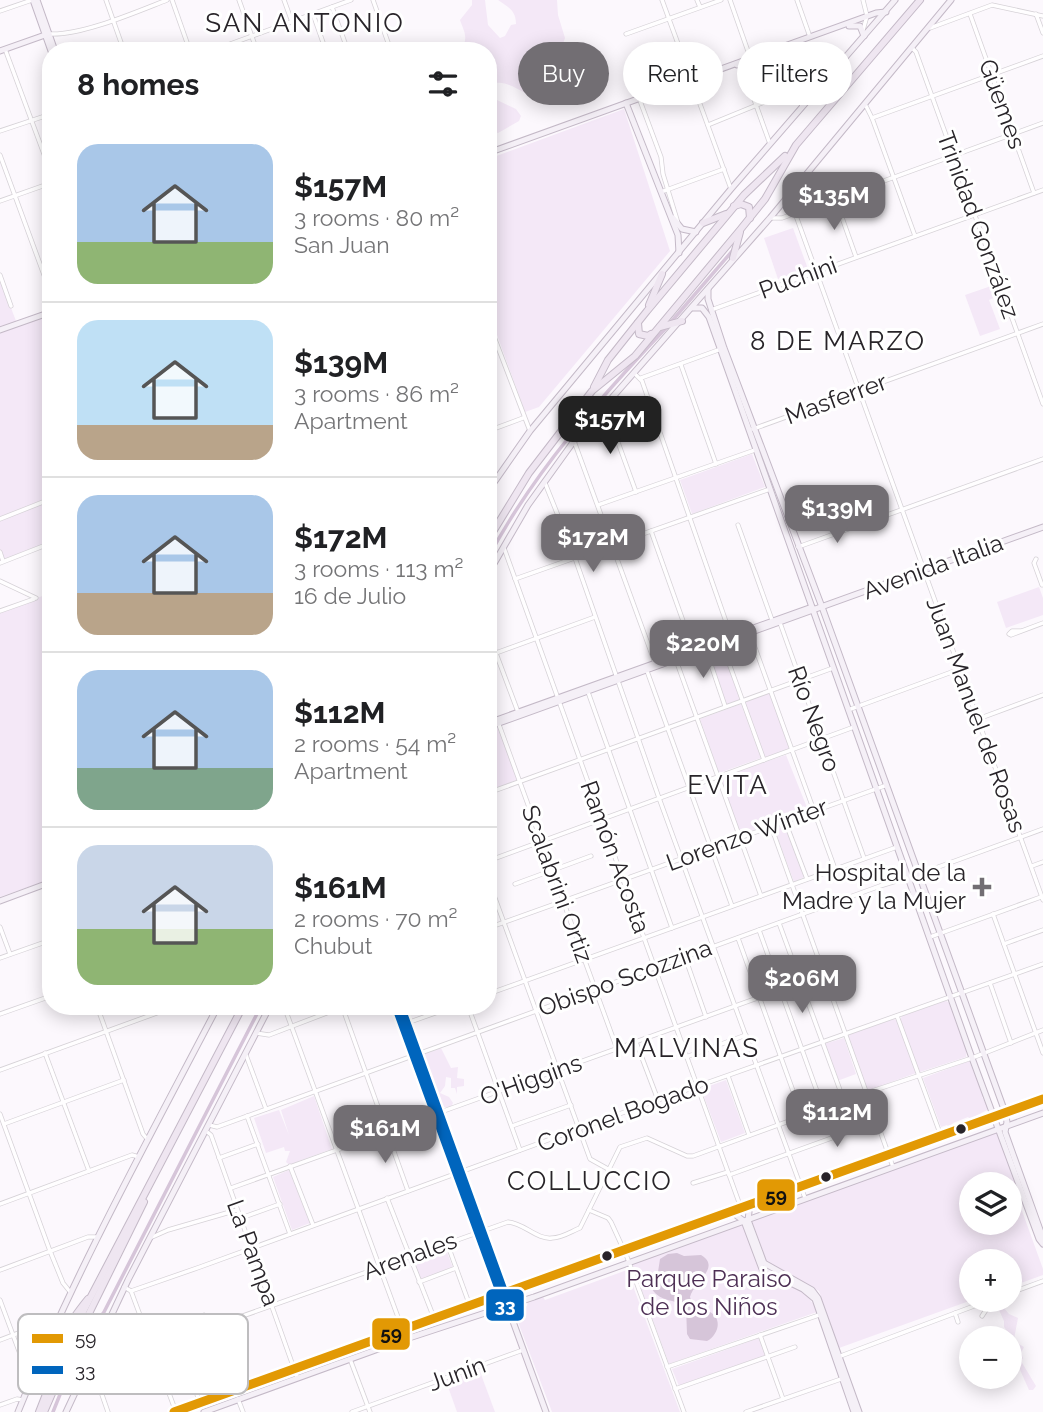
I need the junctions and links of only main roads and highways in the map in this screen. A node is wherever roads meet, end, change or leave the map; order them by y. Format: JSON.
{"nodes":[{"id":1,"x":34,"y":0,"type":"edge"},
{"id":2,"x":895,"y":0,"type":"edge"},
{"id":3,"x":920,"y":0,"type":"edge"},
{"id":4,"x":951,"y":0,"type":"edge"},
{"id":5,"x":886,"y":12,"type":"junction"},
{"id":6,"x":863,"y":33,"type":"junction"},
{"id":7,"x":47,"y":34,"type":"junction"},
{"id":8,"x":810,"y":38,"type":"junction"},
{"id":9,"x":50,"y":42,"type":"edge"},
{"id":10,"x":798,"y":42,"type":"edge"},
{"id":11,"x":3,"y":50,"type":"edge"},
{"id":12,"x":623,"y":104,"type":"edge"},
{"id":13,"x":627,"y":105,"type":"edge"},
{"id":14,"x":796,"y":145,"type":"junction"},
{"id":15,"x":497,"y":150,"type":"edge"},
{"id":16,"x":734,"y":206,"type":"junction"},
{"id":17,"x":728,"y":213,"type":"junction"},
{"id":18,"x":670,"y":216,"type":"junction"},
{"id":19,"x":749,"y":220,"type":"junction"},
{"id":20,"x":703,"y":223,"type":"junction"},
{"id":21,"x":740,"y":230,"type":"junction"},
{"id":22,"x":696,"y":232,"type":"junction"},
{"id":23,"x":679,"y":253,"type":"junction"},
{"id":24,"x":733,"y":258,"type":"junction"},
{"id":25,"x":662,"y":274,"type":"junction"},
{"id":26,"x":708,"y":289,"type":"junction"},
{"id":27,"x":693,"y":308,"type":"junction"},
{"id":28,"x":647,"y":311,"type":"junction"},
{"id":29,"x":42,"y":315,"type":"edge"},
{"id":30,"x":639,"y":321,"type":"junction"},
{"id":31,"x":681,"y":321,"type":"junction"},
{"id":32,"x":0,"y":330,"type":"edge"},
{"id":33,"x":656,"y":330,"type":"junction"},
{"id":34,"x":722,"y":349,"type":"junction"},
{"id":35,"x":592,"y":391,"type":"junction"},
{"id":36,"x":497,"y":478,"type":"edge"},
{"id":37,"x":773,"y":488,"type":"junction"},
{"id":38,"x":497,"y":525,"type":"edge"},
{"id":39,"x":1043,"y":527,"type":"edge"},
{"id":40,"x":497,"y":558,"type":"edge"},
{"id":41,"x":822,"y":607,"type":"junction"},
{"id":42,"x":812,"y":609,"type":"junction"},
{"id":43,"x":776,"y":622,"type":"junction"},
{"id":44,"x":705,"y":648,"type":"junction"},
{"id":45,"x":656,"y":665,"type":"junction"},
{"id":46,"x":617,"y":679,"type":"junction"},
{"id":47,"x":558,"y":700,"type":"junction"},
{"id":48,"x":498,"y":721,"type":"joint"},
{"id":49,"x":42,"y":885,"type":"edge"},
{"id":50,"x":0,"y":901,"type":"edge"},
{"id":51,"x":213,"y":1015,"type":"edge"},
{"id":52,"x":238,"y":1015,"type":"edge"},
{"id":53,"x":265,"y":1015,"type":"edge"},
{"id":54,"x":402,"y":1015,"type":"edge"},
{"id":55,"x":1043,"y":1099,"type":"edge"},
{"id":56,"x":1020,"y":1107,"type":"junction"},
{"id":57,"x":1005,"y":1112,"type":"junction"},
{"id":58,"x":1043,"y":1113,"type":"edge"},
{"id":59,"x":994,"y":1116,"type":"junction"},
{"id":60,"x":1024,"y":1120,"type":"junction"},
{"id":61,"x":969,"y":1125,"type":"junction"},
{"id":62,"x":999,"y":1129,"type":"junction"},
{"id":63,"x":975,"y":1138,"type":"junction"},
{"id":64,"x":149,"y":1187,"type":"junction"},
{"id":65,"x":741,"y":1208,"type":"junction"},
{"id":66,"x":746,"y":1220,"type":"junction"},
{"id":67,"x":1043,"y":1238,"type":"edge"},
{"id":68,"x":1043,"y":1244,"type":"edge"},
{"id":69,"x":530,"y":1284,"type":"junction"},
{"id":70,"x":98,"y":1286,"type":"junction"},
{"id":71,"x":503,"y":1294,"type":"junction"},
{"id":72,"x":534,"y":1297,"type":"junction"},
{"id":73,"x":483,"y":1301,"type":"junction"},
{"id":74,"x":507,"y":1305,"type":"junction"},
{"id":75,"x":487,"y":1311,"type":"junction"},
{"id":76,"x":60,"y":1314,"type":"edge"},
{"id":77,"x":75,"y":1314,"type":"edge"},
{"id":78,"x":84,"y":1314,"type":"edge"},
{"id":79,"x":89,"y":1314,"type":"edge"},
{"id":80,"x":114,"y":1314,"type":"edge"},
{"id":81,"x":844,"y":1378,"type":"junction"},
{"id":82,"x":248,"y":1385,"type":"edge"},
{"id":83,"x":26,"y":1394,"type":"edge"},
{"id":84,"x":49,"y":1394,"type":"edge"},
{"id":85,"x":74,"y":1394,"type":"edge"},
{"id":86,"x":222,"y":1394,"type":"edge"},
{"id":87,"x":18,"y":1412,"type":"edge"},
{"id":88,"x":42,"y":1412,"type":"edge"},
{"id":89,"x":66,"y":1412,"type":"edge"},
{"id":90,"x":175,"y":1412,"type":"edge"},
{"id":91,"x":204,"y":1412,"type":"edge"},
{"id":92,"x":546,"y":1412,"type":"edge"},
{"id":93,"x":854,"y":1412,"type":"edge"},
{"id":94,"x":859,"y":1412,"type":"edge"}],
"edges":[{"from":1,"to":7,"type":"main road"},
{"from":2,"to":5,"type":"main road"},
{"from":3,"to":14,"type":"highway"},
{"from":4,"to":24,"type":"main road"},
{"from":5,"to":6,"type":"main road"},
{"from":5,"to":8,"type":"main road"},
{"from":6,"to":8,"type":"main road"},
{"from":6,"to":20,"type":"main road"},
{"from":7,"to":9,"type":"main road"},
{"from":7,"to":11,"type":"main road"},
{"from":8,"to":10,"type":"main road"},
{"from":12,"to":15,"type":"main road"},
{"from":13,"to":18,"type":"main road"},
{"from":14,"to":16,"type":"highway"},
{"from":14,"to":19,"type":"highway"},
{"from":16,"to":17,"type":"highway"},
{"from":16,"to":19,"type":"highway"},
{"from":17,"to":20,"type":"highway"},
{"from":17,"to":28,"type":"highway"},
{"from":18,"to":22,"type":"main road"},
{"from":18,"to":23,"type":"main road"},
{"from":19,"to":21,"type":"highway"},
{"from":20,"to":22,"type":"main road"},
{"from":21,"to":24,"type":"highway"},
{"from":21,"to":33,"type":"highway"},
{"from":22,"to":23,"type":"main road"},
{"from":23,"to":25,"type":"main road"},
{"from":24,"to":26,"type":"main road"},
{"from":25,"to":28,"type":"highway"},
{"from":25,"to":36,"type":"main road"},
{"from":26,"to":27,"type":"main road"},
{"from":26,"to":34,"type":"main road"},
{"from":27,"to":31,"type":"main road"},
{"from":27,"to":34,"type":"main road"},
{"from":28,"to":30,"type":"highway"},
{"from":29,"to":32,"type":"main road"},
{"from":30,"to":33,"type":"highway"},
{"from":30,"to":35,"type":"highway"},
{"from":31,"to":33,"type":"highway"},
{"from":31,"to":40,"type":"main road"},
{"from":33,"to":35,"type":"highway"},
{"from":34,"to":37,"type":"main road"},
{"from":34,"to":37,"type":"main road"},
{"from":35,"to":38,"type":"highway"},
{"from":37,"to":41,"type":"main road"},
{"from":37,"to":42,"type":"main road"},
{"from":39,"to":41,"type":"main road","name":"Avenida Italia"},
{"from":41,"to":42,"type":"main road","name":"Avenida Italia"},
{"from":41,"to":57,"type":"main road"},
{"from":42,"to":43,"type":"main road","name":"Avenida Italia"},
{"from":42,"to":59,"type":"main road"},
{"from":43,"to":44,"type":"main road","name":"Avenida Italia"},
{"from":43,"to":44,"type":"main road","name":"Avenida Italia"},
{"from":44,"to":45,"type":"main road","name":"Avenida Italia"},
{"from":44,"to":45,"type":"main road","name":"Avenida Italia"},
{"from":45,"to":46,"type":"main road","name":"Avenida Italia"},
{"from":45,"to":46,"type":"main road","name":"Avenida Italia"},
{"from":46,"to":47,"type":"main road","name":"Avenida Italia"},
{"from":46,"to":47,"type":"main road","name":"Avenida Italia"},
{"from":47,"to":48,"type":"main road","name":"Avenida Italia"},
{"from":47,"to":48,"type":"main road","name":"Avenida Italia"},
{"from":49,"to":50,"type":"main road"},
{"from":51,"to":76,"type":"main road"},
{"from":52,"to":64,"type":"highway"},
{"from":53,"to":80,"type":"main road"},
{"from":54,"to":71,"type":"main road"},
{"from":55,"to":56,"type":"main road"},
{"from":56,"to":57,"type":"main road"},
{"from":56,"to":60,"type":"main road"},
{"from":57,"to":59,"type":"main road"},
{"from":57,"to":62,"type":"main road"},
{"from":58,"to":60,"type":"main road"},
{"from":59,"to":61,"type":"main road"},
{"from":59,"to":62,"type":"main road"},
{"from":60,"to":62,"type":"main road"},
{"from":61,"to":63,"type":"main road"},
{"from":61,"to":65,"type":"main road"},
{"from":62,"to":63,"type":"main road"},
{"from":62,"to":67,"type":"main road"},
{"from":62,"to":68,"type":"main road"},
{"from":63,"to":66,"type":"main road"},
{"from":64,"to":70,"type":"highway"},
{"from":64,"to":79,"type":"highway"},
{"from":65,"to":66,"type":"main road"},
{"from":65,"to":69,"type":"main road"},
{"from":66,"to":72,"type":"main road"},
{"from":66,"to":81,"type":"main road"},
{"from":69,"to":71,"type":"main road"},
{"from":69,"to":72,"type":"main road"},
{"from":70,"to":77,"type":"highway"},
{"from":70,"to":78,"type":"highway"},
{"from":71,"to":73,"type":"main road"},
{"from":71,"to":74,"type":"main road"},
{"from":72,"to":74,"type":"main road"},
{"from":73,"to":75,"type":"main road"},
{"from":73,"to":82,"type":"main road"},
{"from":74,"to":75,"type":"main road"},
{"from":74,"to":92,"type":"main road"},
{"from":75,"to":91,"type":"main road"},
{"from":81,"to":93,"type":"main road"},
{"from":81,"to":94,"type":"main road"},
{"from":83,"to":87,"type":"main road"},
{"from":84,"to":88,"type":"highway"},
{"from":85,"to":89,"type":"main road"},
{"from":86,"to":90,"type":"main road"}]}
